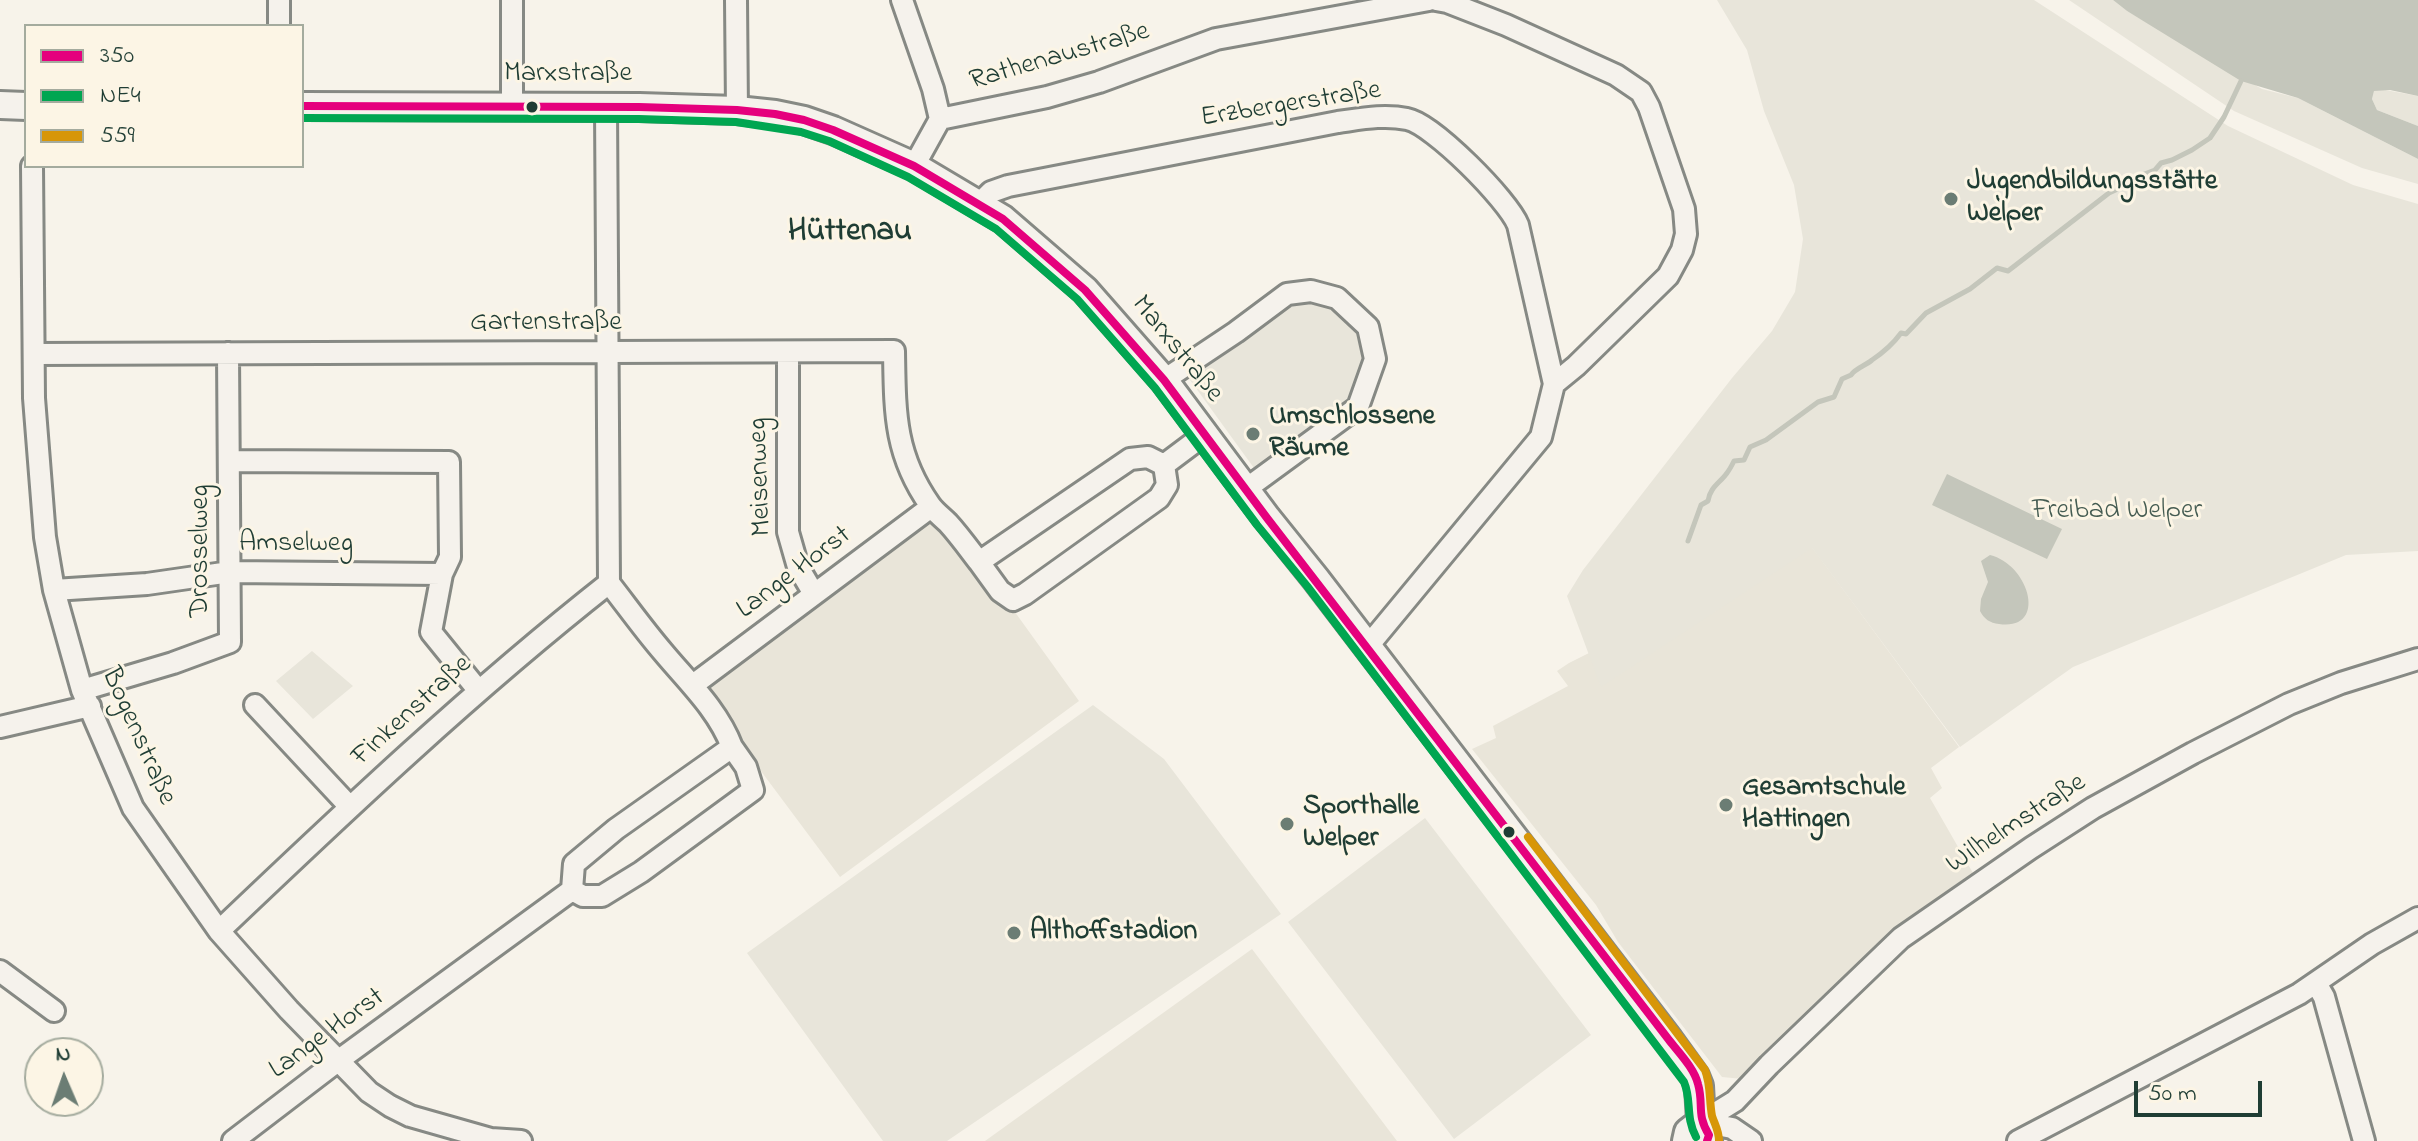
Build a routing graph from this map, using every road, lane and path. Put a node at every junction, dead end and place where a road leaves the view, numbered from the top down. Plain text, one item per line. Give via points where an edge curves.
1 (279, 0) edge
2 (512, 0) edge
3 (736, 0) edge
4 (902, 0) edge
5 (1429, 0) edge
6 (1436, 0) edge
7 (279, 24) edge
8 (0, 105) edge
9 (24, 106) edge
10 (304, 106) edge
11 (606, 107) junction
12 (512, 108) junction
13 (737, 110) junction
14 (940, 119) junction
15 (914, 166) junction
16 (32, 168) edge
17 (979, 204) junction
18 (609, 352) junction
19 (228, 353) junction
20 (788, 353) junction
21 (35, 354) junction
22 (1164, 380) junction
23 (1554, 384) junction
24 (1204, 435) junction
25 (230, 461) junction
26 (1164, 465) junction
27 (1246, 489) junction
28 (931, 507) junction
29 (979, 562) junction
30 (230, 572) junction
31 (442, 574) junction
32 (609, 583) junction
33 (54, 590) junction
34 (814, 594) junction
35 (1368, 646) junction
36 (2418, 659) edge
37 (693, 685) junction
38 (478, 690) junction
39 (86, 698) junction
40 (255, 705) dead end
41 (0, 727) edge
42 (732, 747) junction
43 (350, 807) junction
44 (572, 890) junction
45 (2418, 918) edge
46 (219, 931) junction
47 (0, 971) edge
48 (2316, 983) junction
49 (54, 1011) dead end
50 (339, 1060) junction
51 (1698, 1135) edge
52 (490, 1140) edge
53 (233, 1141) edge
54 (521, 1141) edge
55 (1751, 1141) edge
56 (2018, 1141) edge
57 (2364, 1141) edge

1 - 7 street
2 - 12 street
3 - 13 street
4 - 14 street
5 - 14 street, Rathenaustraße via 1216,39 1086,86
6 - 23 street via 1506,25 1616,75 1641,92 1684,209 1686,234 1668,276
8 - 9 street
10 - 12 street, Marxstraße
11 - 12 street, Marxstraße
11 - 13 street, Marxstraße
11 - 18 street
13 - 15 street, Marxstraße via 804,120
14 - 15 street
15 - 17 street, Marxstraße
16 - 21 street, Bogenstraße
17 - 22 street, Marxstraße via 1071,275
17 - 23 street, Erzbergerstraße via 991,192 1055,175 1338,122 1378,116 1409,119 1449,148 1513,213
18 - 19 street, Gartenstraße
18 - 20 street, Gartenstraße
18 - 32 street
19 - 21 street, Gartenstraße
19 - 25 street, Drosselweg
20 - 28 street, Gartenstraße via 894,351 898,435
20 - 34 street, Meisenweg via 788,532 798,567
21 - 33 street, Bogenstraße via 38,462
22 - 24 street, Marxstraße
22 - 27 street via 1287,294 1311,291 1337,298 1368,327 1375,359 1358,407
23 - 35 street, Erzbergerstraße via 1541,437
24 - 26 street
24 - 27 street, Marxstraße
25 - 30 street, Drosselweg
25 - 31 street via 449,462 450,557
26 - 29 street via 1148,457 1130,459
26 - 29 street via 1167,485 1159,498 1013,600
27 - 35 street, Marxstraße
28 - 29 street
28 - 34 street, Lange Horst
30 - 31 street, Amselweg
30 - 33 street, Amselweg
30 - 39 street, Drosselweg via 230,642
31 - 38 street via 431,632
32 - 37 street
32 - 38 street, Finkenstraße
33 - 39 street, Bogenstraße
34 - 37 street, Lange Horst
35 - 51 street, Marxstraße via 1688,1064 1699,1086
36 - 51 street, Wilhelmstraße via 2289,704 2105,801 2031,848 1901,938
37 - 42 street
38 - 43 street, Finkenstraße
39 - 41 street
39 - 46 street, Bogenstraße via 133,808
40 - 43 street
42 - 44 street via 574,864
42 - 44 street via 753,790 602,896
43 - 46 street, Finkenstraße
44 - 50 street, Lange Horst
45 - 48 street
46 - 50 street, Bogenstraße
47 - 49 street
48 - 56 street
48 - 57 street
50 - 52 street, Bogenstraße via 390,1106
50 - 53 street, Lange Horst
51 - 55 street via 1732,1128
52 - 54 street, Bogenstraße

